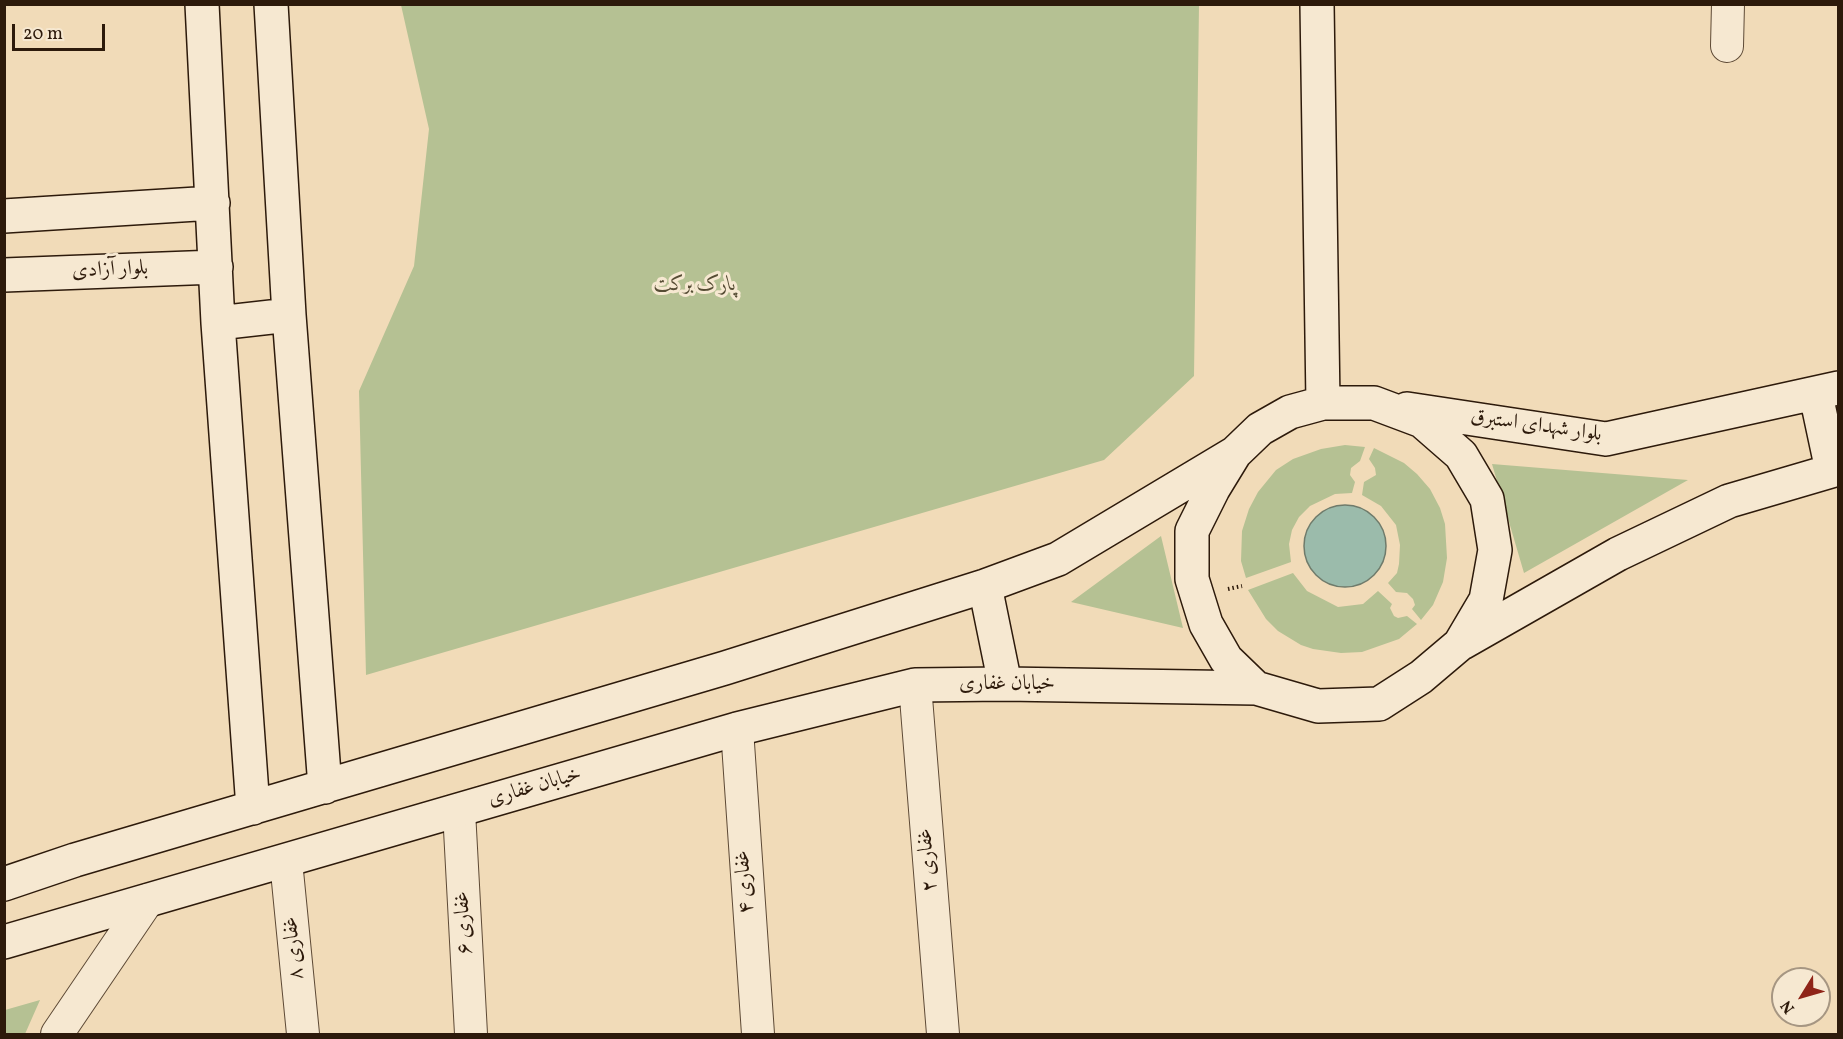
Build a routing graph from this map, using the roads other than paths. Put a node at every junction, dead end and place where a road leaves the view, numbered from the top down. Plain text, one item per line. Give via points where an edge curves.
1 (202, 4) edge
2 (271, 4) edge
3 (1317, 4) edge
4 (1728, 4) edge
5 (1727, 46) dead end
6 (213, 203) junction
7 (4, 216) edge
8 (216, 267) junction
9 (4, 275) edge
10 (289, 315) junction
11 (218, 323) junction
12 (1827, 392) edge
13 (1323, 403) junction
14 (1374, 404) junction
15 (1235, 453) junction
16 (1835, 469) edge
17 (985, 586) junction
18 (1460, 644) junction
19 (1005, 684) junction
20 (915, 685) junction
21 (1256, 688) junction
22 (737, 729) junction
23 (325, 787) junction
24 (253, 808) junction
25 (459, 811) junction
26 (286, 861) junction
27 (4, 884) edge
28 (148, 900) junction
29 (4, 942) edge
30 (57, 1035) edge
31 (303, 1035) edge
32 (471, 1035) edge
33 (758, 1035) edge
34 (944, 1035) edge

1 - 6 street
2 - 10 street
3 - 13 street
4 - 5 street
6 - 7 street
6 - 8 street
8 - 9 street, بلوار آزادی
8 - 11 street
10 - 11 street
10 - 23 street
11 - 24 street
12 - 14 street, بلوار شهدای استبرق via 1606,439
12 - 16 street
13 - 14 street
13 - 15 street via 1290,412 1260,429
14 - 18 street via 1422,421 1461,455 1487,499 1495,550 1486,600
15 - 17 street via 1058,559
15 - 21 street via 1192,531 1192,579 1206,624 1226,659
16 - 18 street via 1729,501 1618,554
17 - 19 street
17 - 23 street
18 - 21 street via 1421,677 1379,704 1318,705
19 - 20 street, خیابان غفاری
19 - 21 street, خیابان غفاری
20 - 22 street, خیابان غفاری
20 - 34 street, غفاری ۲
22 - 25 street, خیابان غفاری
22 - 33 street, غفاری ۴
23 - 24 street
24 - 27 street
25 - 26 street, خیابان غفاری
25 - 32 street, غفاری ۶
26 - 28 street, خیابان غفاری
26 - 31 street, غفاری ۸
28 - 29 street, خیابان غفاری
28 - 30 street

